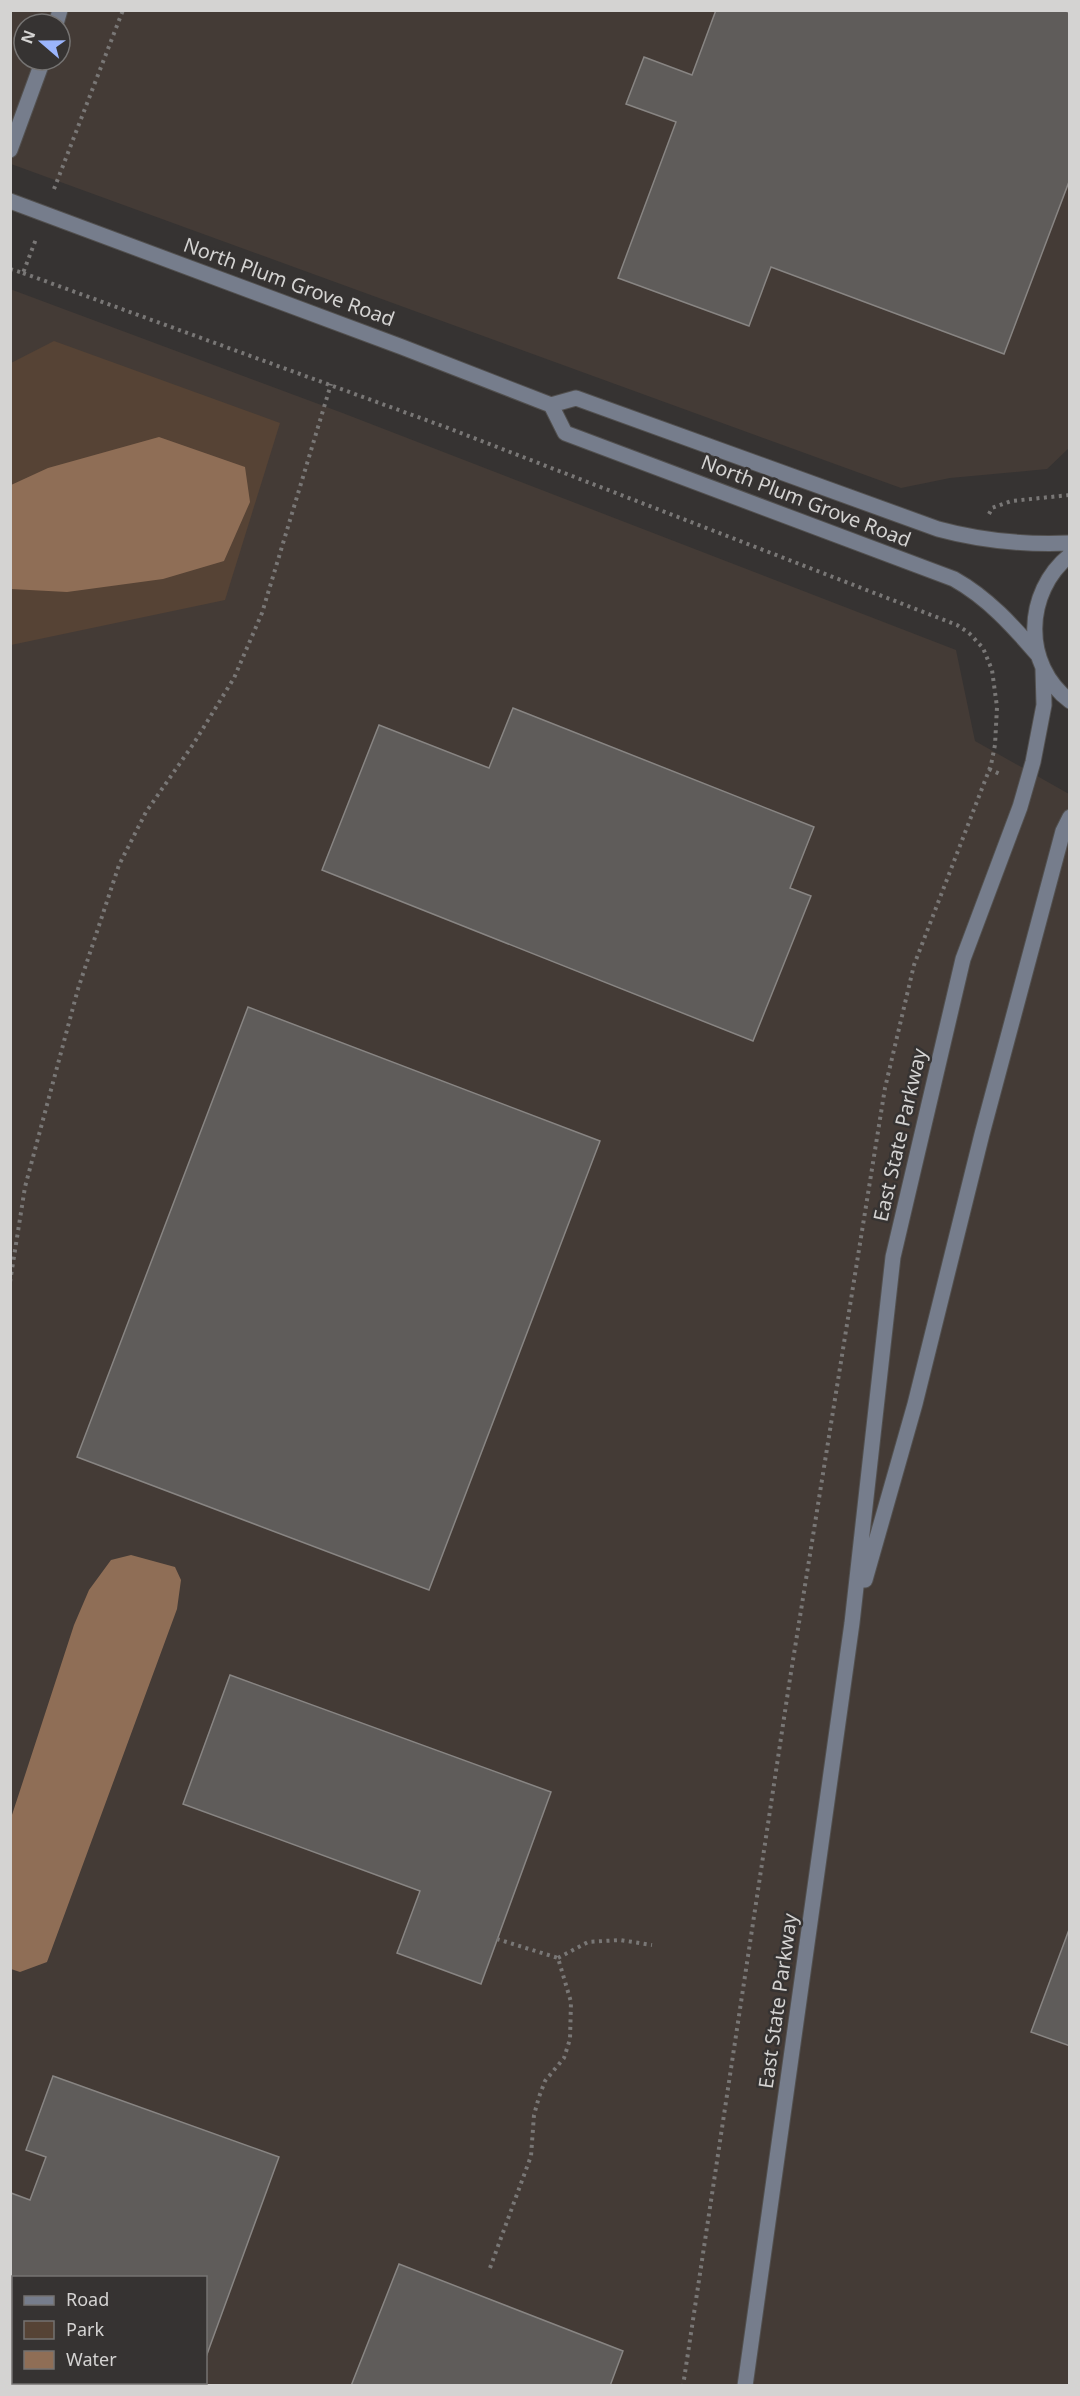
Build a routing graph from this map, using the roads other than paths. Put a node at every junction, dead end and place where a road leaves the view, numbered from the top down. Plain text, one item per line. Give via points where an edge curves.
1 (39, 72) edge
2 (10, 150) edge
3 (10, 201) edge
4 (551, 405) junction
5 (1070, 543) edge
6 (1070, 555) edge
7 (1041, 662) junction
8 (1070, 701) edge
9 (1070, 817) edge
10 (852, 1623) junction
11 (745, 2385) edge

1 - 2 street
3 - 4 street, North Plum Grove Road
4 - 5 street, North Plum Grove Road via 576,398 938,530 1004,542
4 - 7 street, North Plum Grove Road via 565,433 968,586 993,606
6 - 7 street, East State Parkway via 1054,570 1040,597 1034,626
7 - 8 street, North Plum Grove Road via 1052,684
7 - 10 street, East State Parkway via 1044,705 1033,762 963,959 893,1257
9 - 10 street, East State Parkway via 982,1134 915,1404
10 - 11 street, East State Parkway

